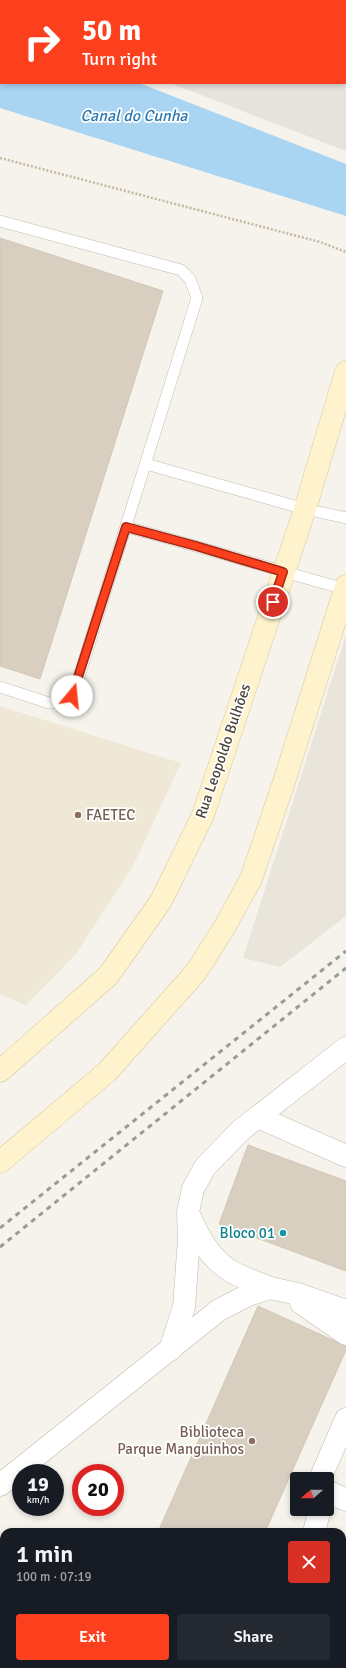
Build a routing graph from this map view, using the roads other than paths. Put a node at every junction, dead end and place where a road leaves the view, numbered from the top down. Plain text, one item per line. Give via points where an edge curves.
1 (0, 221) edge
2 (346, 372) edge
3 (146, 464) junction
4 (305, 509) junction
5 (346, 518) edge
6 (126, 527) junction
7 (283, 572) junction
8 (346, 587) edge
9 (0, 687) edge
10 (346, 1048) edge
11 (0, 1071) edge
12 (258, 1117) junction
13 (346, 1156) edge
14 (0, 1162) edge
15 (188, 1212) junction
16 (277, 1290) junction
17 (346, 1311) edge
18 (346, 1334) edge
19 (170, 1350) junction
20 (346, 1419) edge
21 (323, 1472) edge
22 (0, 1485) edge
23 (334, 1494) edge
24 (346, 1500) edge
25 (318, 1516) edge
26 (315, 1528) edge

1 - 3 lane via 181,270 190,279 197,298
2 - 4 main road, Rua Leopoldo Bulhões
3 - 4 lane
3 - 6 lane
4 - 5 lane
4 - 7 main road, Rua Leopoldo Bulhões
6 - 7 lane
6 - 9 lane via 72,696 58,703 49,703
7 - 8 lane
7 - 11 main road, Rua Leopoldo Bulhões via 203,815 161,901 108,976
8 - 14 main road via 253,872 224,928 196,972 107,1072
10 - 12 street
12 - 13 street
12 - 15 street via 241,1130 205,1167 193,1189
15 - 16 street via 195,1230 213,1256 229,1270
15 - 19 street via 189,1239 184,1307
16 - 17 street via 298,1294
16 - 18 street
16 - 19 street via 248,1295 219,1310
19 - 22 street
20 - 21 street
23 - 24 street
25 - 26 street

